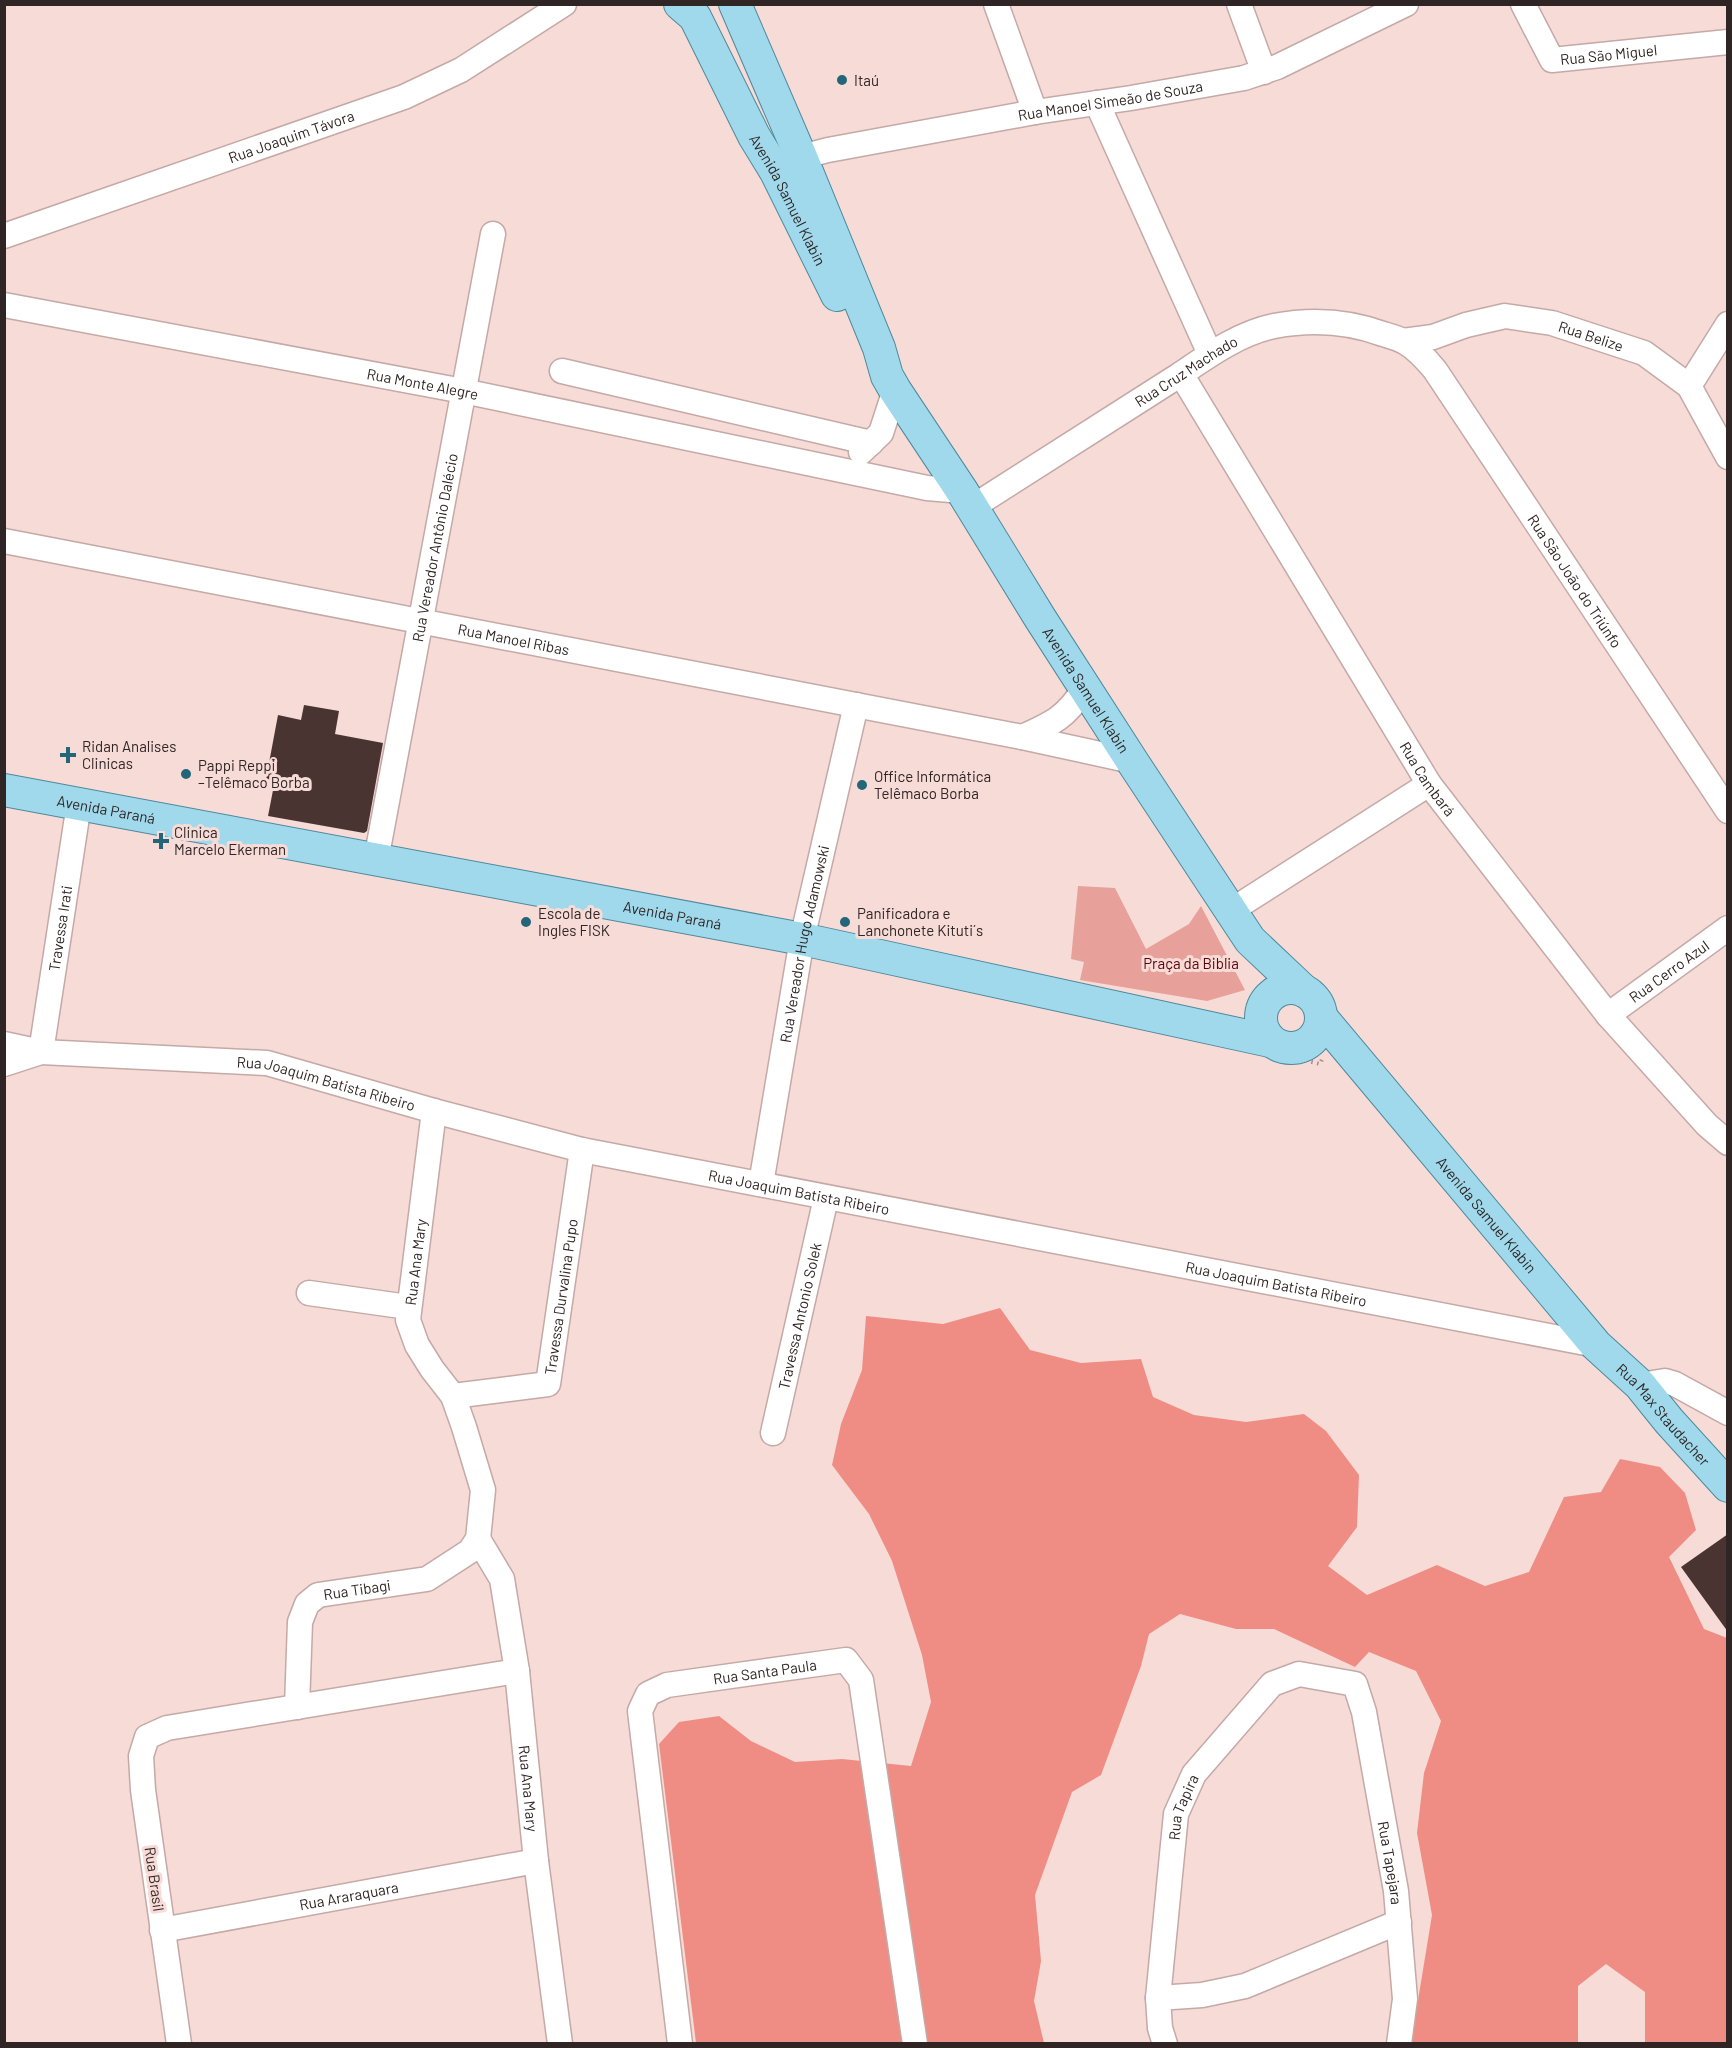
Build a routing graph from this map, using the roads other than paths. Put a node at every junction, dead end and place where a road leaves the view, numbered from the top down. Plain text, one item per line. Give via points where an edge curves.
1 (564, 4) edge
2 (735, 4) edge
3 (996, 4) edge
4 (1239, 4) edge
5 (1406, 4) edge
6 (1523, 4) edge
7 (690, 9) edge
8 (1728, 42) edge
9 (1264, 72) junction
10 (1097, 103) junction
11 (1035, 112) junction
12 (789, 164) junction
13 (493, 234) dead end
14 (4, 236) edge
15 (4, 305) edge
16 (1728, 324) edge
17 (1412, 347) junction
18 (1210, 354) junction
19 (562, 371) dead end
20 (1181, 374) junction
21 (891, 383) junction
22 (1689, 386) junction
23 (464, 392) junction
24 (871, 443) junction
25 (1728, 457) edge
26 (840, 469) junction
27 (966, 499) junction
28 (4, 541) edge
29 (420, 621) junction
30 (1085, 688) junction
31 (856, 705) junction
32 (1022, 737) junction
33 (1132, 761) junction
34 (1429, 784) junction
35 (4, 790) edge
36 (79, 804) junction
37 (1728, 811) edge
38 (376, 860) junction
39 (1232, 910) junction
40 (1728, 928) edge
41 (802, 939) junction
42 (1250, 940) junction
43 (1304, 991) junction
44 (1264, 1006) junction
45 (1608, 1015) junction
46 (1321, 1017) junction
47 (1196, 1023) junction
48 (4, 1044) edge
49 (1285, 1044) junction
50 (41, 1052) junction
51 (4, 1064) edge
52 (1378, 1084) junction
53 (435, 1111) junction
54 (1728, 1143) edge
55 (582, 1150) junction
56 (761, 1184) junction
57 (826, 1198) junction
58 (309, 1293) dead end
59 (408, 1307) junction
60 (1596, 1345) junction
61 (1640, 1385) junction
62 (453, 1396) junction
63 (1728, 1413) edge
64 (773, 1433) dead end
65 (1728, 1486) edge
66 (474, 1545) junction
67 (517, 1671) junction
68 (1355, 1684) joint
69 (297, 1707) junction
70 (536, 1861) junction
71 (1399, 1922) junction
72 (162, 1930) junction
73 (1158, 1998) junction
74 (179, 2043) edge
75 (560, 2043) edge
76 (681, 2043) edge
77 (915, 2043) edge
78 (1165, 2043) edge
79 (1399, 2043) edge

1 - 14 street, Rua Joaquim Távora via 461,70 404,97
2 - 12 main road
3 - 11 street
4 - 9 street
5 - 9 street, Rua Manoel Simeão de Souza
6 - 8 street, Rua São Miguel via 1552,60
7 - 12 main road, Avenida Samuel Klabin via 754,136
9 - 10 street, Rua Manoel Simeão de Souza
10 - 11 street, Rua Manoel Simeão de Souza
10 - 18 street
11 - 12 street, Rua Manoel Simeão de Souza via 828,150
12 - 21 main road, Avenida Samuel Klabin via 868,357
13 - 23 street, Rua Vereador Antônio Dalécio
15 - 23 street, Rua Monte Alegre
16 - 22 street
17 - 18 street, Rua Cruz Machado via 1368,328 1337,322 1305,323 1273,326
17 - 22 street, Rua Belize via 1466,324 1505,316 1552,322 1644,353
17 - 37 street, Rua São João do Triúnfo via 1435,370
18 - 20 street, Rua Cruz Machado
19 - 24 street
20 - 27 street, Rua Cruz Machado
20 - 34 street, Rua Cambará
21 - 24 street via 881,433
21 - 27 main road, Avenida Samuel Klabin
22 - 25 street, Rua Belize
23 - 26 street, Rua Monte Alegre
23 - 29 street, Rua Vereador Antônio Dalécio
24 - 26 street
26 - 27 street, Rua Monte Alegre
27 - 30 main road, Avenida Samuel Klabin
28 - 29 street, Rua Manoel Ribas
29 - 31 street, Rua Manoel Ribas
29 - 38 street, Rua Vereador Antônio Dalécio
30 - 32 street via 1069,710 1053,723
30 - 33 main road, Avenida Samuel Klabin
31 - 32 street, Rua Manoel Ribas
31 - 41 street, Rua Vereador Hugo Adamowski
32 - 33 street, Rua Manoel Ribas
33 - 39 main road, Avenida Samuel Klabin
34 - 39 street
34 - 45 street, Rua Cambará
35 - 36 main road, Avenida Paraná
36 - 38 main road, Avenida Paraná
36 - 50 street, Travessa Irati
38 - 41 main road, Avenida Paraná
39 - 42 main road, Avenida Samuel Klabin
40 - 45 street, Rua Cerro Azul
41 - 47 main road, Avenida Paraná
41 - 56 street, Rua Vereador Hugo Adamowski
42 - 43 main road, Avenida Samuel Klabin
42 - 44 main road
43 - 44 main road via 1284,989 1274,993
43 - 46 main road via 1319,1007
44 - 47 main road, Avenida Paraná
44 - 49 main road via 1264,1032
45 - 54 street, Rua Cambará via 1707,1125
46 - 49 main road via 1320,1027 1308,1043
46 - 52 main road, Avenida Samuel Klabin
47 - 49 main road, Avenida Paraná
48 - 50 street, Rua Joaquim Batista Ribeiro
49 - 52 main road, Avenida Samuel Klabin
50 - 51 street
50 - 53 street, Rua Joaquim Batista Ribeiro via 267,1063
52 - 60 main road, Avenida Samuel Klabin
53 - 55 street, Rua Joaquim Batista Ribeiro
53 - 59 street, Rua Ana Mary
55 - 56 street, Rua Joaquim Batista Ribeiro
55 - 62 street, Travessa Durvalina Pupo via 548,1384
56 - 57 street, Rua Joaquim Batista Ribeiro
57 - 60 street, Rua Joaquim Batista Ribeiro
57 - 64 street, Travessa Antonio Solek
58 - 59 street
59 - 62 street, Rua Ana Mary via 417,1345
60 - 61 main road, Rua Max Staudacher
61 - 63 street via 1675,1383
61 - 65 main road, Rua Max Staudacher
62 - 66 street, Rua Ana Mary via 483,1490 482,1515
66 - 67 street, Rua Ana Mary via 502,1579
66 - 69 street, Rua Tibagi via 427,1579 318,1595 307,1604 300,1622
67 - 69 street
67 - 70 street, Rua Ana Mary
68 - 71 street, Rua Tapejara via 1364,1712
68 - 73 street, Rua Tapira via 1299,1674 1272,1684 1194,1774 1176,1814
69 - 72 street, Rua Brasil via 167,1728 147,1737 141,1756 143,1790
70 - 72 street, Rua Araraquara
70 - 75 street, Rua Ana Mary
71 - 73 street via 1245,1986 1202,1995
71 - 79 street, Rua Tapejara via 1405,1999
72 - 74 street, Rua Brasil
73 - 78 street, Rua Tapira
76 - 77 street, Rua Santa Paula via 639,1711 648,1694 667,1685 846,1660 861,1680

